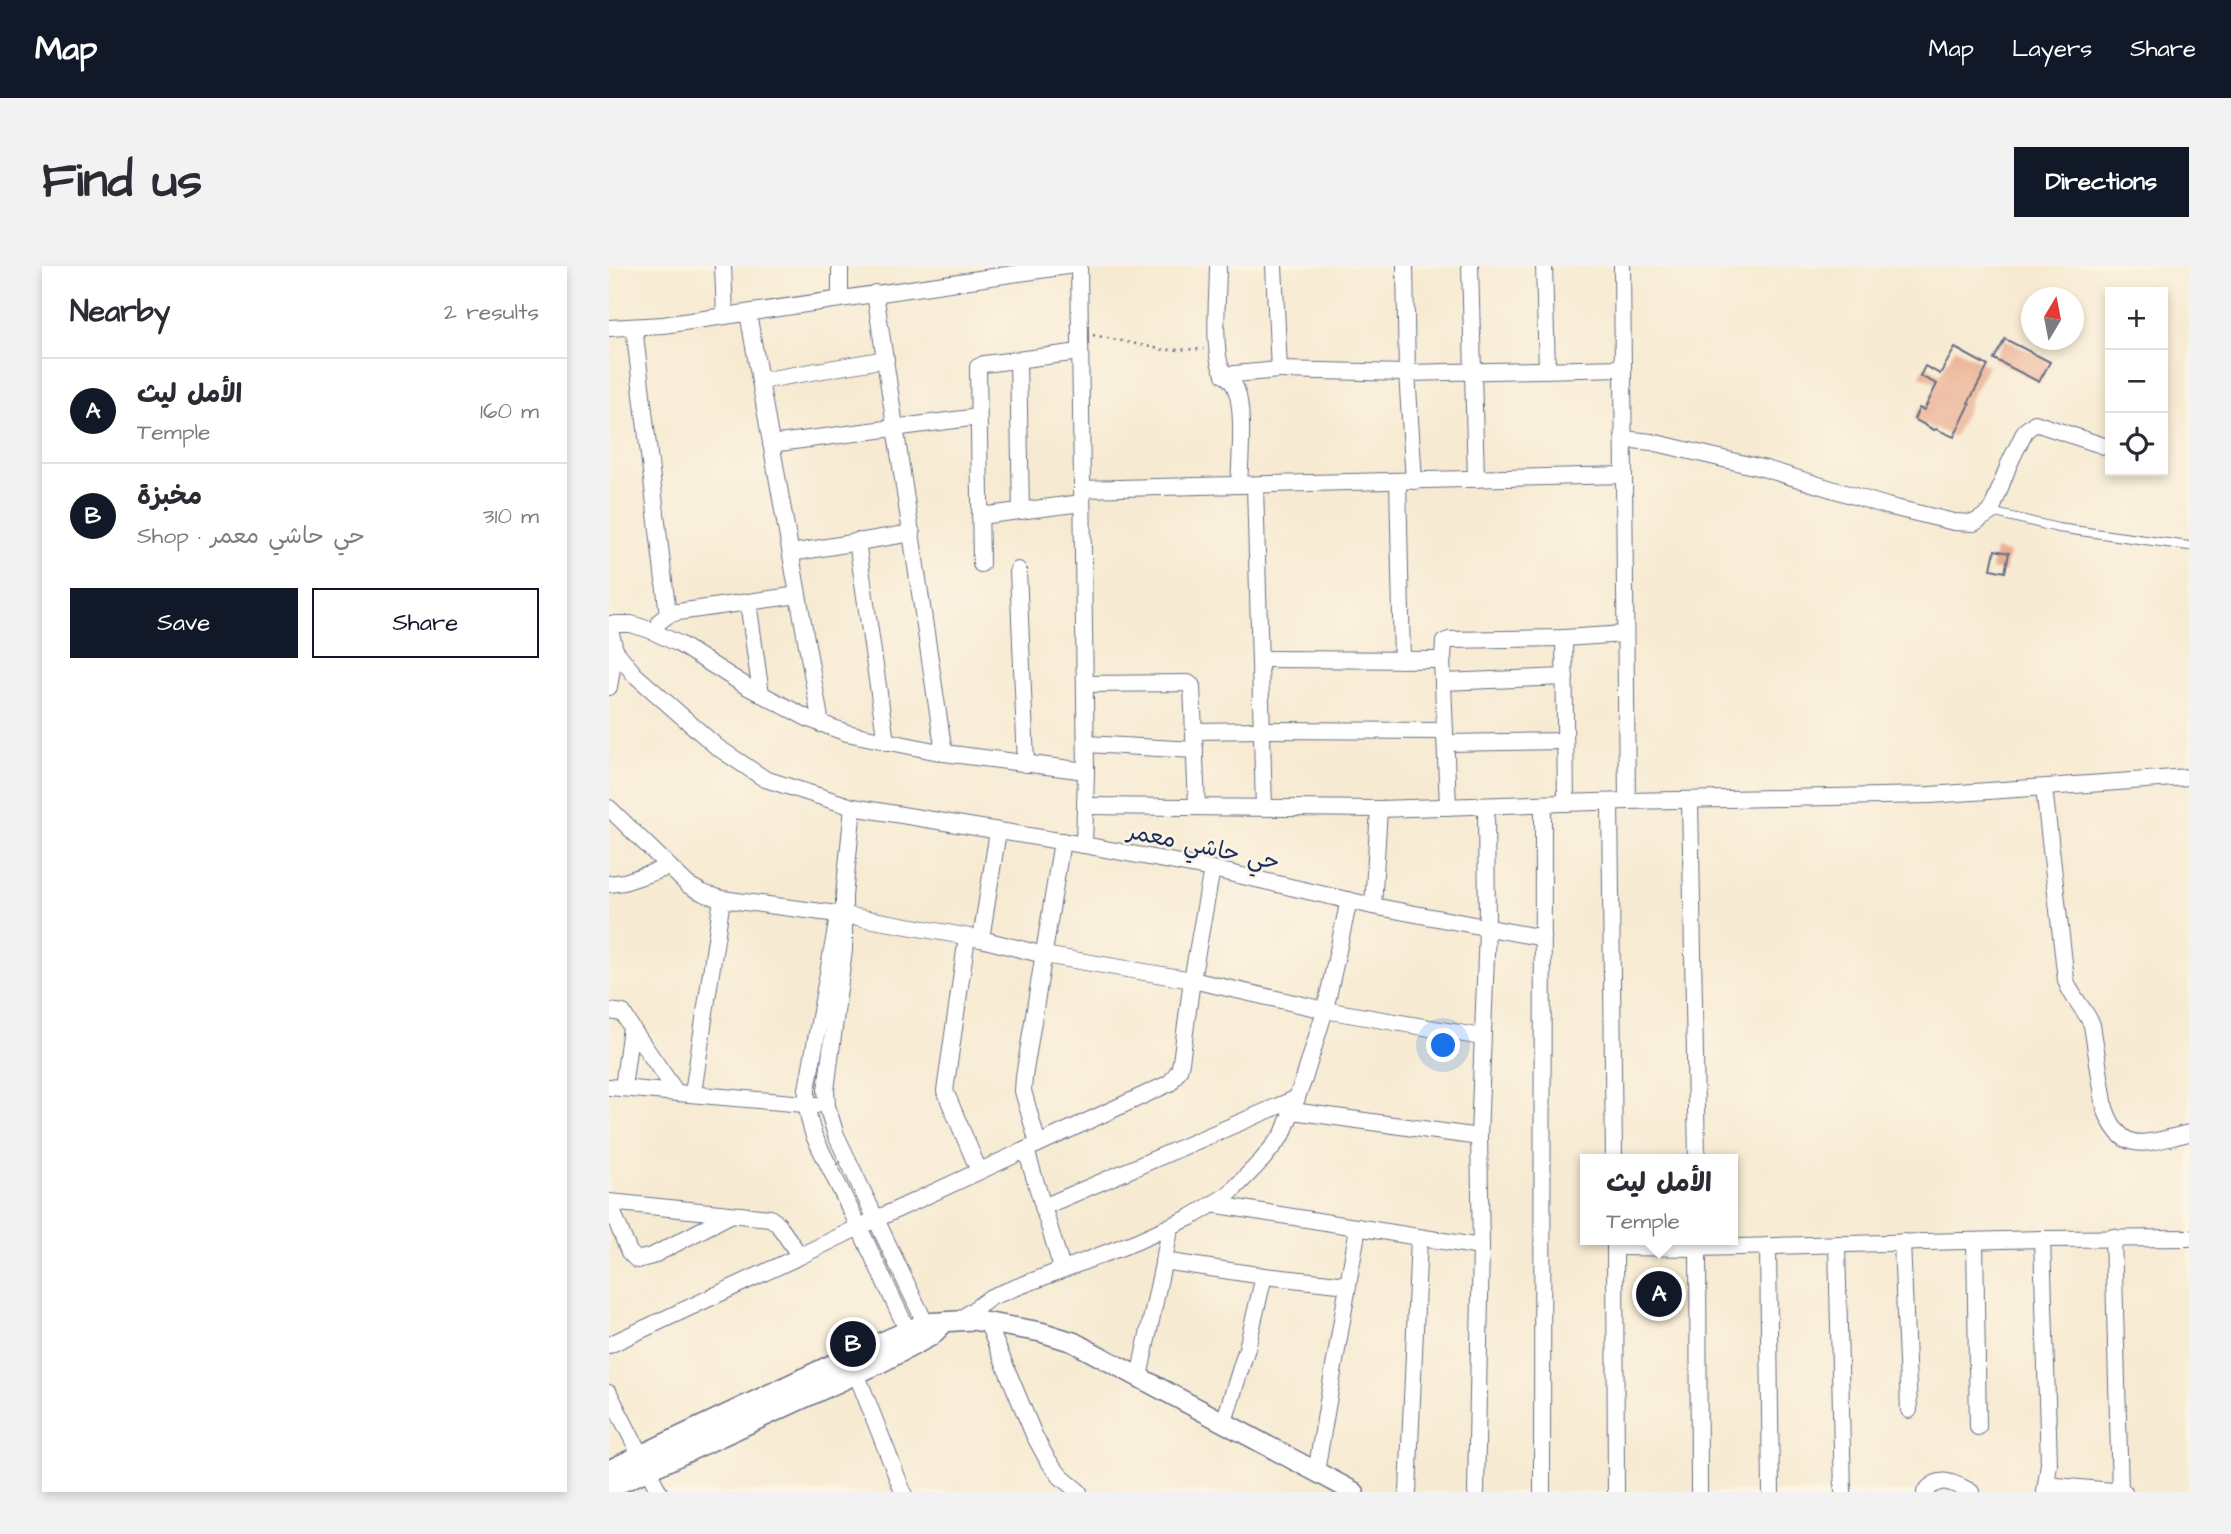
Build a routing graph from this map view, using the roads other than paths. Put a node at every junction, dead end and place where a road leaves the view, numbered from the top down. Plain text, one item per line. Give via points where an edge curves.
1 (723, 266) edge
2 (840, 266) edge
3 (1067, 266) edge
4 (1079, 266) edge
5 (1218, 266) edge
6 (1275, 266) edge
7 (1405, 266) edge
8 (1470, 266) edge
9 (1544, 266) edge
10 (1622, 266) edge
11 (954, 274) edge
12 (875, 293) junction
13 (840, 298) junction
14 (748, 313) junction
15 (725, 316) junction
16 (634, 327) junction
17 (609, 328) edge
18 (1080, 352) junction
19 (885, 359) junction
20 (1018, 360) junction
21 (1622, 368) junction
22 (1547, 369) junction
23 (1279, 370) junction
24 (1474, 371) junction
25 (1406, 373) junction
26 (1224, 375) junction
27 (760, 381) junction
28 (978, 417) junction
29 (896, 428) junction
30 (1623, 439) junction
31 (771, 444) junction
32 (2105, 446) edge
33 (1623, 475) junction
34 (1476, 479) junction
35 (1406, 481) junction
36 (1247, 485) junction
37 (1082, 496) junction
38 (1021, 511) junction
39 (1991, 512) junction
40 (980, 516) junction
41 (912, 533) junction
42 (857, 541) junction
43 (2189, 546) edge
44 (791, 553) junction
45 (981, 564) dead end
46 (1018, 570) dead end
47 (798, 595) junction
48 (748, 602) junction
49 (668, 615) junction
50 (609, 625) edge
51 (650, 629) junction
52 (1625, 635) junction
53 (1565, 638) junction
54 (612, 658) edge
55 (1260, 659) junction
56 (1442, 659) junction
57 (1402, 660) junction
58 (1565, 677) junction
59 (1443, 682) junction
60 (1085, 684) junction
61 (609, 687) edge
62 (761, 694) junction
63 (821, 724) junction
64 (1262, 730) junction
65 (1195, 731) junction
66 (1445, 737) junction
67 (1565, 741) junction
68 (886, 742) junction
69 (1086, 744) junction
70 (1195, 750) junction
71 (944, 753) junction
72 (1026, 764) junction
73 (1086, 771) junction
74 (2189, 777) edge
75 (2044, 788) junction
76 (1690, 800) junction
77 (1627, 801) junction
78 (1610, 802) junction
79 (1566, 803) junction
80 (1543, 804) junction
81 (1086, 806) junction
82 (1486, 806) junction
83 (853, 807) junction
84 (1197, 807) junction
85 (1448, 807) junction
86 (609, 808) edge
87 (1264, 808) junction
88 (1379, 809) junction
89 (998, 831) junction
90 (1062, 841) junction
91 (1084, 845) junction
92 (669, 867) junction
93 (1212, 869) junction
94 (609, 884) edge
95 (722, 899) junction
96 (1349, 900) junction
97 (1373, 906) junction
98 (842, 911) junction
99 (1487, 929) junction
100 (974, 938) junction
101 (1543, 938) junction
102 (1044, 955) junction
103 (1192, 980) junction
104 (1325, 1010) junction
105 (609, 1011) edge
106 (631, 1027) junction
107 (1482, 1037) junction
108 (616, 1088) edge
109 (676, 1092) junction
110 (693, 1093) junction
111 (806, 1105) junction
112 (1295, 1105) junction
113 (827, 1106) junction
114 (2189, 1133) edge
115 (1479, 1137) junction
116 (1032, 1147) junction
117 (1614, 1154) edge
118 (1696, 1154) edge
119 (979, 1171) junction
120 (609, 1203) edge
121 (1212, 1204) junction
122 (1043, 1207) junction
123 (730, 1214) junction
124 (876, 1219) junction
125 (1171, 1226) junction
126 (859, 1227) junction
127 (1358, 1227) junction
128 (1419, 1237) junction
129 (2113, 1237) junction
130 (2189, 1238) edge
131 (2042, 1239) junction
132 (1975, 1241) junction
133 (1902, 1242) junction
134 (1837, 1244) junction
135 (1615, 1245) edge
136 (1698, 1245) edge
137 (1733, 1245) edge
138 (1768, 1246) junction
139 (1481, 1247) junction
140 (800, 1256) junction
141 (1163, 1261) junction
142 (1062, 1269) junction
143 (1264, 1276) junction
144 (1348, 1285) junction
145 (987, 1322) junction
146 (931, 1329) junction
147 (609, 1345) edge
148 (853, 1365) junction
149 (1139, 1377) junction
150 (609, 1393) edge
151 (1909, 1410) dead end
152 (1224, 1422) junction
153 (1978, 1427) dead end
154 (645, 1462) junction
155 (609, 1470) edge
156 (1316, 1472) junction
157 (609, 1488) edge
158 (2046, 1488) edge
159 (659, 1492) edge
160 (903, 1492) edge
161 (1079, 1492) edge
162 (1354, 1492) edge
163 (1408, 1492) edge
164 (1476, 1492) edge
165 (1542, 1492) edge
166 (1616, 1492) edge
167 (1699, 1492) edge
168 (1771, 1492) edge
169 (1843, 1492) edge
170 (1926, 1492) edge
171 (1971, 1492) edge
172 (2122, 1492) edge

1 - 15 street
2 - 13 street
3 - 11 street
4 - 18 street
5 - 26 street via 1218,349
6 - 23 street
7 - 25 street
8 - 24 street
9 - 22 street
10 - 21 street
11 - 12 street
12 - 13 street
12 - 19 street
13 - 14 street
14 - 15 street
14 - 27 street
15 - 16 street
16 - 17 street
16 - 49 street
18 - 20 street
18 - 37 street
19 - 27 street
19 - 29 street
20 - 28 street via 978,368
20 - 38 street
21 - 22 street
21 - 30 street
22 - 24 street
23 - 25 street
23 - 26 street
24 - 25 street
24 - 34 street
25 - 35 street
26 - 36 street via 1235,386
27 - 31 street
28 - 29 street
28 - 40 street
29 - 31 street
29 - 41 street
30 - 33 street
30 - 39 street via 1766,469 1954,522 1974,523
31 - 44 street
32 - 39 street via 2035,423 2025,431
33 - 34 street
33 - 52 street
34 - 35 street
35 - 36 street
35 - 57 street
36 - 37 street
36 - 55 street
37 - 38 street
37 - 60 street
38 - 40 street
39 - 43 lane via 2059,528
40 - 45 street
41 - 42 street
41 - 71 street
42 - 44 street
42 - 68 street
44 - 47 street
46 - 72 street
47 - 48 street
47 - 63 street
48 - 49 street
48 - 62 street
49 - 51 street
50 - 51 street
50 - 54 street, حي حاشي معمر
51 - 62 street
52 - 53 street
52 - 77 street
53 - 56 street via 1449,639 1444,642
53 - 58 street
54 - 61 street
54 - 83 street, حي حاشي معمر via 747,768 765,779
55 - 57 street
55 - 64 street
56 - 57 street
56 - 59 street
58 - 59 street
58 - 67 street
59 - 66 street
60 - 65 street via 1188,683 1193,690
60 - 69 street
62 - 63 street
63 - 68 street
64 - 65 street
64 - 66 street
64 - 87 street
65 - 70 street
66 - 67 street
66 - 85 street
67 - 79 street
68 - 71 street
69 - 70 street
69 - 73 street
70 - 84 street
71 - 72 street
72 - 73 street
73 - 81 street
74 - 75 street
75 - 76 street
75 - 114 street via 2066,980 2092,1025 2109,1119 2131,1143
76 - 77 street
76 - 118 street
77 - 78 street
78 - 79 street
78 - 117 street
79 - 80 street
80 - 82 street
80 - 101 street
81 - 84 street
81 - 91 street
82 - 85 street
82 - 99 street
83 - 89 street, حي حاشي معمر
83 - 98 street
84 - 87 street
85 - 88 street
86 - 92 street
87 - 88 street
88 - 97 street
89 - 90 street, حي حاشي معمر
89 - 100 street
90 - 91 street, حي حاشي معمر
90 - 102 street
91 - 93 street, حي حاشي معمر
92 - 94 street
92 - 95 street via 688,885
93 - 96 street, حي حاشي معمر
93 - 103 street
95 - 98 street
95 - 110 street
96 - 97 street, حي حاشي معمر
96 - 104 street
97 - 99 street, حي حاشي معمر
98 - 100 street
98 - 111 street
98 - 113 street via 844,950
99 - 101 street, حي حاشي معمر
99 - 107 street
100 - 102 street
100 - 119 street via 945,1091
101 - 165 street
102 - 103 street
102 - 116 street via 1023,1091
103 - 104 street
103 - 116 street via 1181,1062 1170,1083
104 - 107 street
104 - 112 street
105 - 106 street via 623,1013
106 - 108 street
106 - 109 street
107 - 115 street
108 - 109 street
109 - 110 street
110 - 111 street
111 - 113 street
111 - 126 street via 814,1136
112 - 115 street
112 - 121 street via 1274,1147 1229,1195
112 - 122 street
113 - 124 street
115 - 139 street
116 - 119 street
116 - 122 street
119 - 124 street
120 - 123 street
120 - 123 street via 628,1252 636,1260
121 - 125 street
121 - 127 street
122 - 142 street
123 - 140 street via 770,1218
124 - 126 street
124 - 146 street
125 - 141 street
125 - 142 street
126 - 140 street
126 - 146 street
127 - 128 street
127 - 144 street
128 - 139 street
128 - 163 street
129 - 130 street
129 - 131 street
129 - 172 street
131 - 132 street
131 - 158 street
132 - 133 street
132 - 153 street
133 - 134 street
133 - 151 street
134 - 138 street
134 - 169 street
135 - 166 street
136 - 167 street
137 - 138 street
138 - 168 street
139 - 164 street
140 - 147 street
141 - 143 street
141 - 149 street
142 - 146 street via 991,1297
143 - 144 street
143 - 152 street
144 - 156 street
145 - 146 street
145 - 149 street via 1073,1342
145 - 161 street via 1034,1435 1061,1477
146 - 148 street
148 - 154 street
148 - 160 street
149 - 152 street
150 - 154 street
152 - 156 street
154 - 155 street
154 - 157 street
154 - 159 street
156 - 162 street
158 - 172 street
170 - 171 street via 1943,1481

